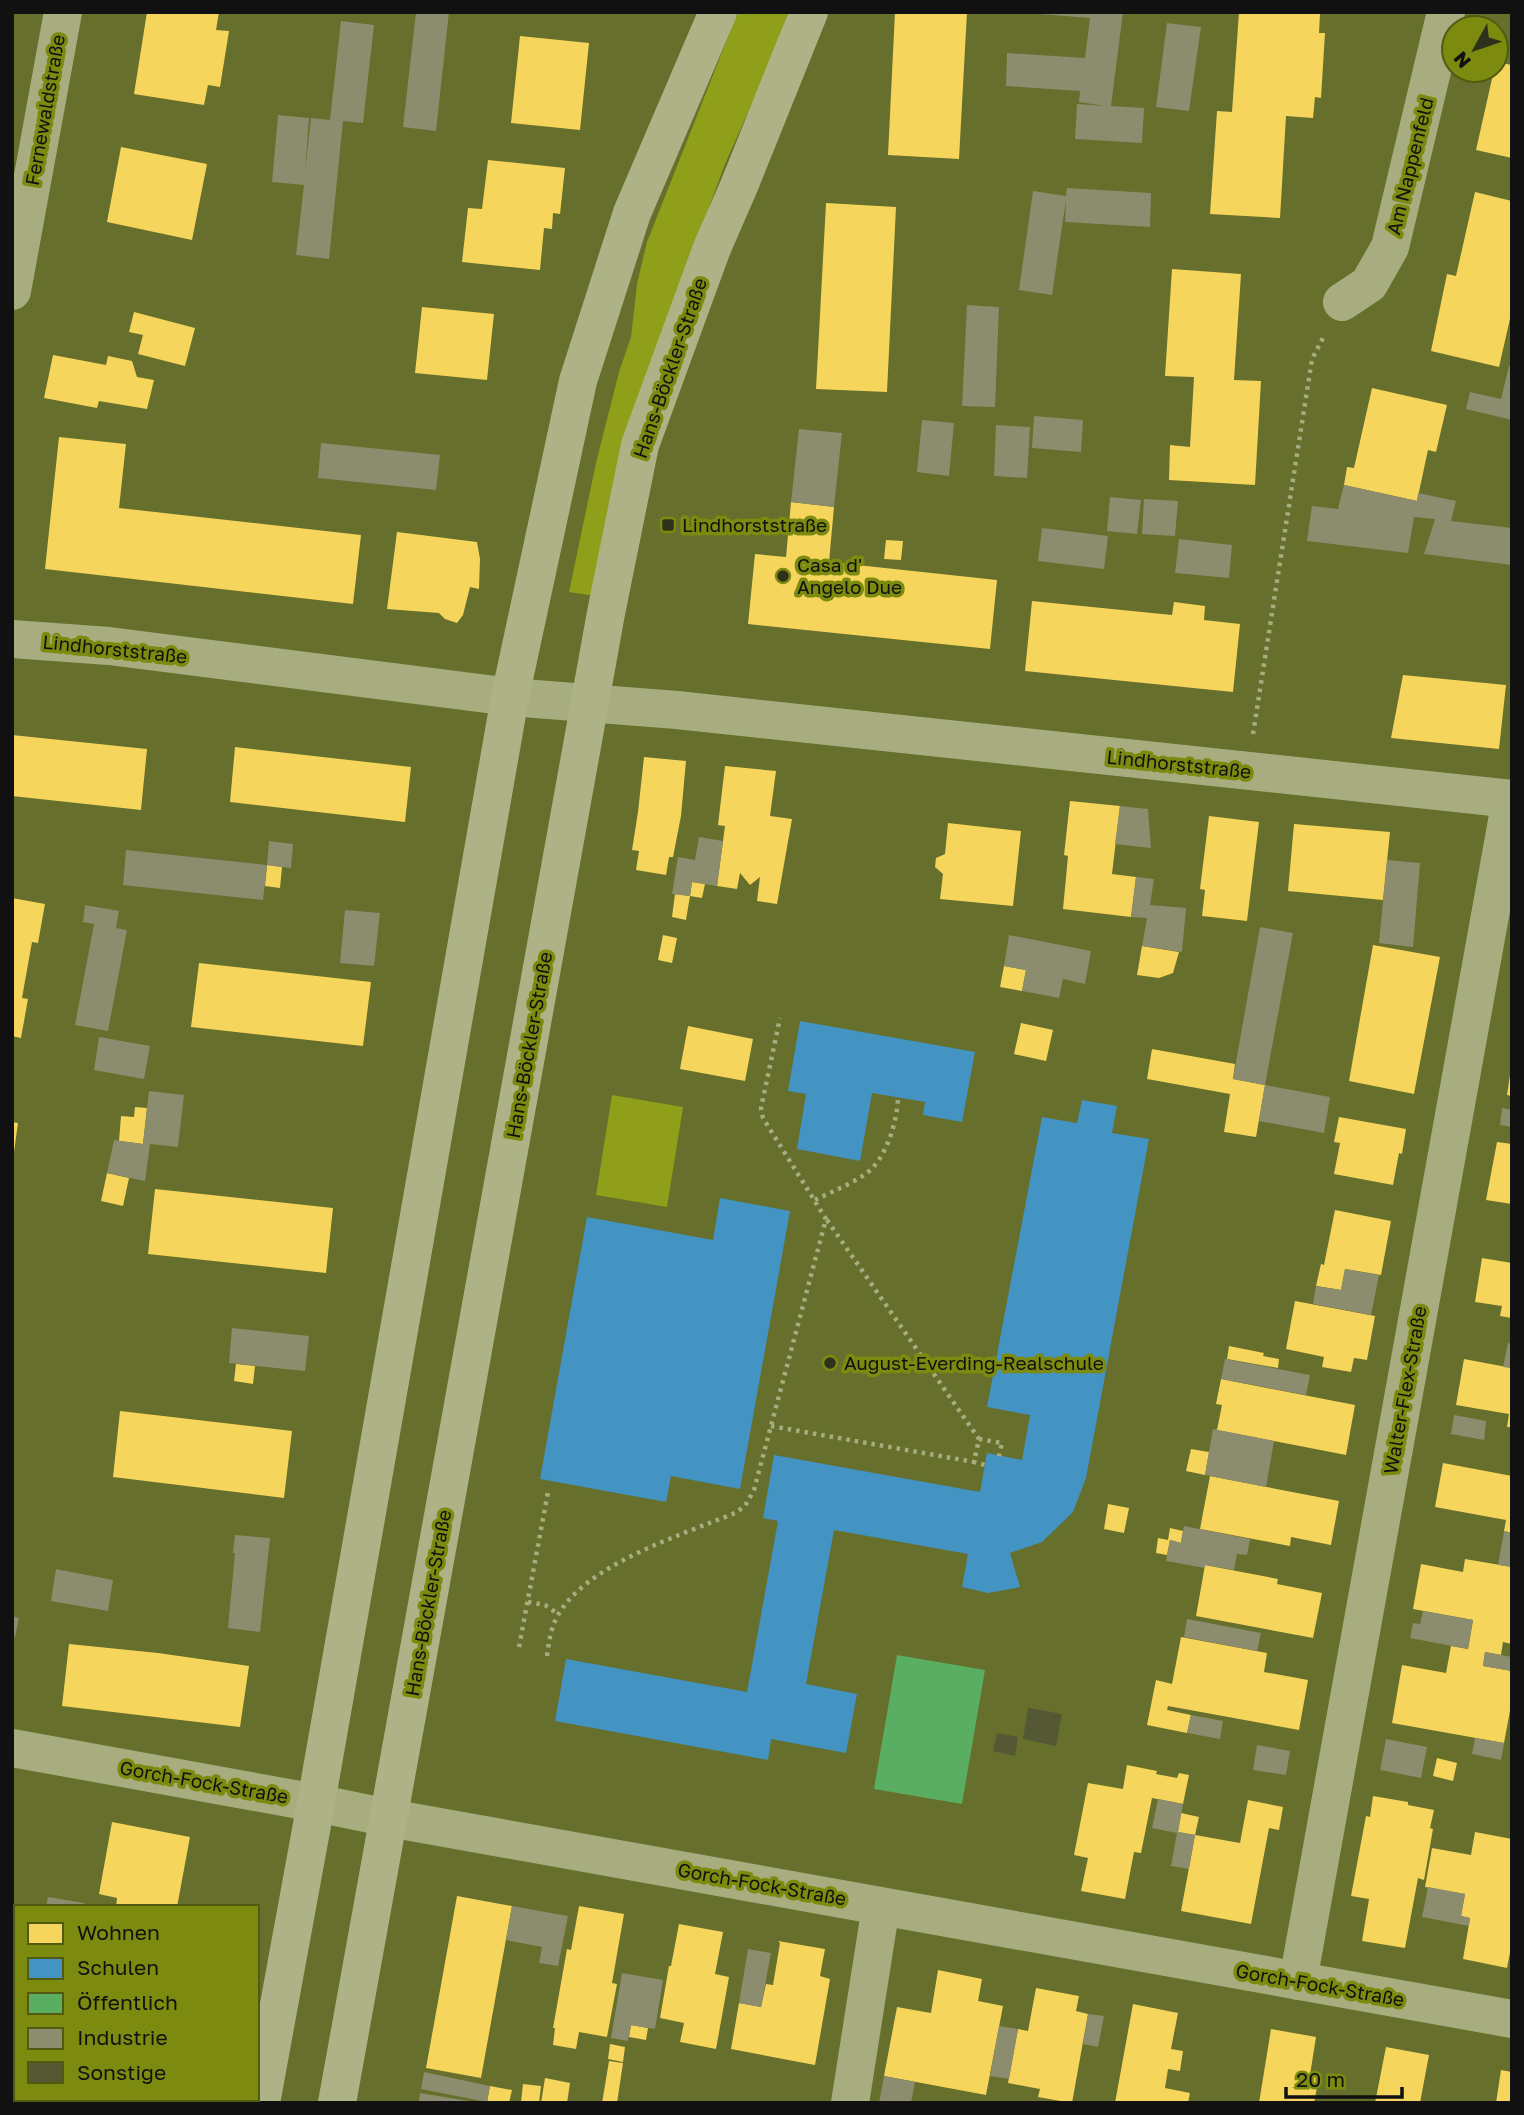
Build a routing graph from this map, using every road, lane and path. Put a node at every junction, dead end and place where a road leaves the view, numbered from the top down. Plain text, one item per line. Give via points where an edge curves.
1 (63, 12) edge
2 (718, 12) edge
3 (809, 12) edge
4 (1446, 12) edge
5 (12, 291) edge
6 (1342, 302) joint
7 (12, 639) edge
8 (510, 697) junction
9 (590, 702) junction
10 (1247, 771) junction
11 (1511, 799) edge
12 (780, 1018) dead end
13 (898, 1098) dead end
14 (815, 1200) junction
15 (826, 1219) junction
16 (771, 1426) junction
17 (979, 1439) junction
18 (999, 1456) dead end
19 (974, 1462) junction
20 (985, 1465) dead end
21 (548, 1492) dead end
22 (528, 1602) junction
23 (558, 1614) junction
24 (519, 1647) dead end
25 (547, 1656) dead end
26 (12, 1748) edge
27 (316, 1803) junction
28 (389, 1818) junction
29 (881, 1906) junction
30 (1298, 1981) junction
31 (1512, 2019) edge
32 (261, 2103) edge
33 (337, 2103) edge
34 (850, 2103) edge

1 - 5 street, Fernewaldstraße
2 - 8 main road via 632,212 578,381
3 - 9 main road, Hans-Böckler-Straße via 712,248 640,445
4 - 6 street, Am Nappenfeld via 1390,247 1369,284
6 - 10 path via 1312,359
7 - 8 street, Lindhorststraße via 109,646
8 - 9 street, Lindhorststraße
8 - 27 main road
9 - 10 street, Lindhorststraße
9 - 28 main road, Hans-Böckler-Straße
10 - 11 street, Lindhorststraße
11 - 30 street, Walter-Flex-Straße
12 - 14 path via 761,1108
13 - 14 path via 890,1139 874,1167
14 - 15 path
15 - 16 path
15 - 17 path
16 - 19 path
16 - 23 path via 754,1490 745,1506 625,1558 575,1593
17 - 18 path via 1002,1443
17 - 19 path
19 - 20 path
21 - 22 path
22 - 23 path via 545,1605
22 - 24 path
23 - 25 path
26 - 27 street, Gorch-Fock-Straße
27 - 28 street, Gorch-Fock-Straße
27 - 32 main road
28 - 29 street, Gorch-Fock-Straße
28 - 33 main road, Hans-Böckler-Straße
29 - 30 street, Gorch-Fock-Straße
29 - 34 street
30 - 31 street, Gorch-Fock-Straße

